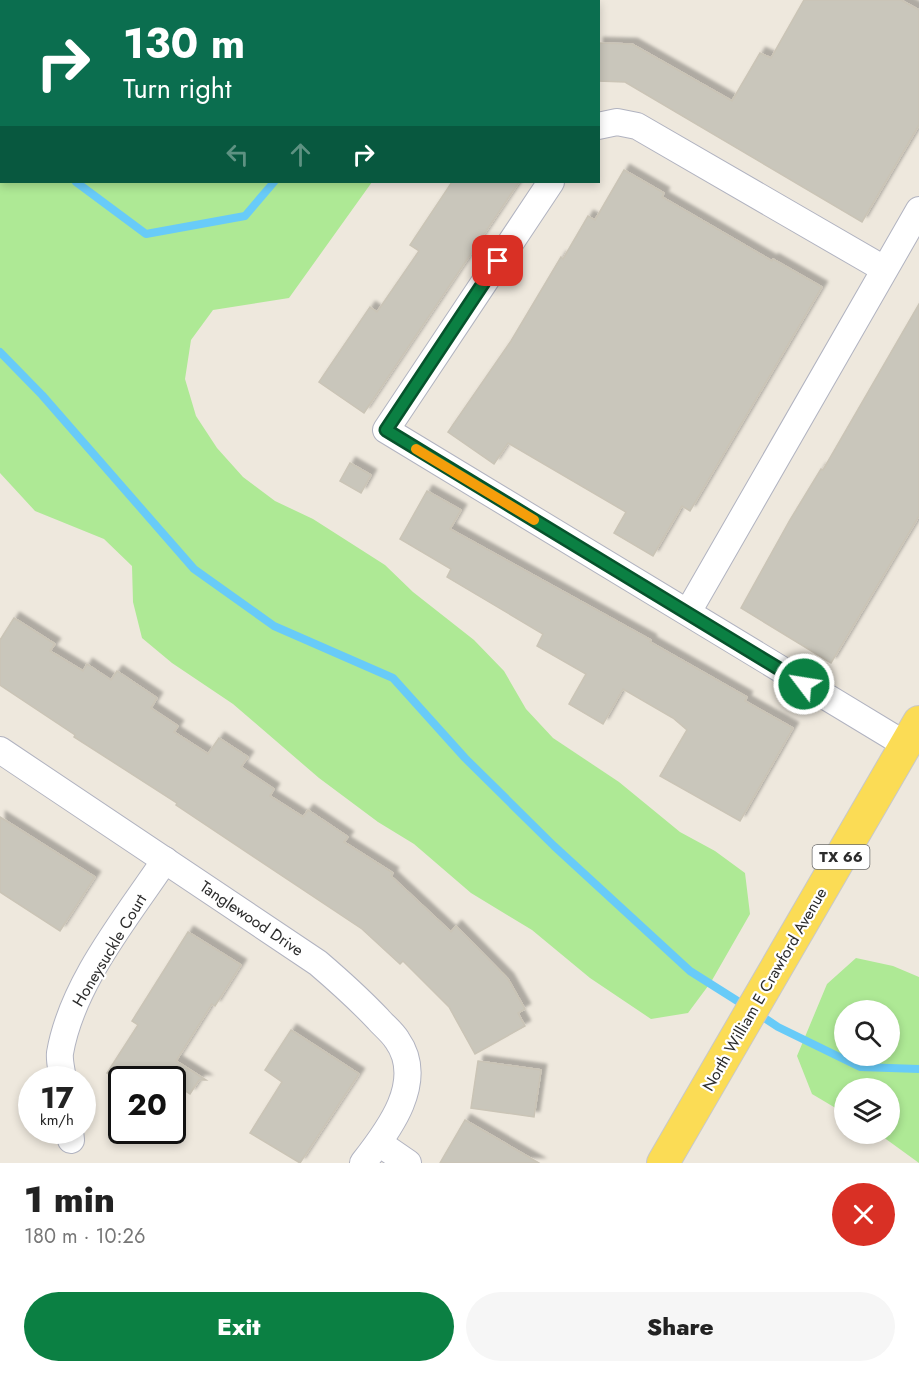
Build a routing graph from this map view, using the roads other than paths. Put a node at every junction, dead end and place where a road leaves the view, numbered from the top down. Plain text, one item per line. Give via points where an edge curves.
1 (600, 126) edge
2 (550, 183) edge
3 (919, 210) edge
4 (884, 269) junction
5 (687, 612) junction
6 (912, 733) edge
7 (0, 750) edge
8 (165, 860) junction
9 (61, 1066) edge
10 (379, 1143) junction
11 (363, 1163) edge
12 (408, 1163) edge
13 (663, 1163) edge

1 - 4 street via 617,122 637,126
2 - 5 street via 386,430
3 - 4 street
4 - 5 street
5 - 6 street
6 - 13 main road, North William E Crawford Avenue / TX 66
7 - 8 street, Tanglewood Drive
8 - 9 street, Honeysuckle Court via 89,977 70,1015 60,1055
8 - 10 street, Tanglewood Drive via 318,963 350,990 397,1040 406,1059 408,1081 402,1102
10 - 11 street, Tanglewood Drive
10 - 12 street

